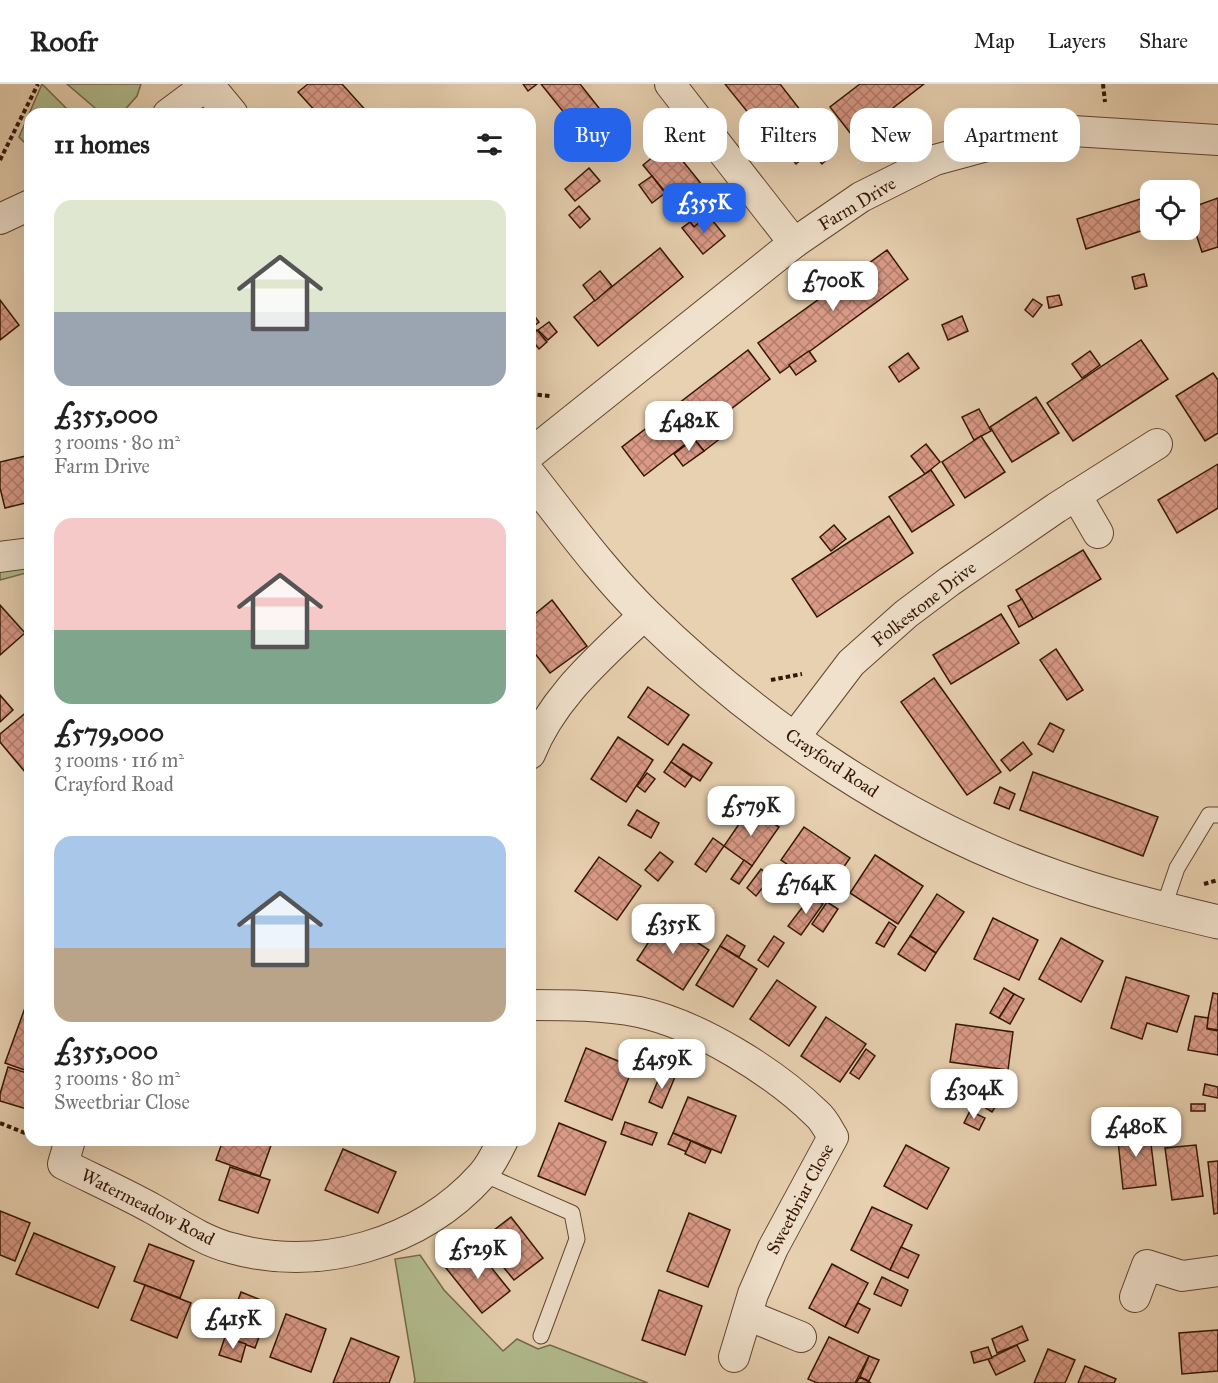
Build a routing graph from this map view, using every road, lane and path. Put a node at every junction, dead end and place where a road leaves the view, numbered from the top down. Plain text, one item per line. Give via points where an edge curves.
1 (38, 84) edge
2 (670, 84) edge
3 (206, 85) edge
4 (26, 108) edge
5 (176, 108) edge
6 (226, 108) edge
7 (24, 112) edge
8 (1218, 140) edge
9 (0, 160) edge
10 (24, 208) edge
11 (0, 219) edge
12 (794, 243) junction
13 (1157, 444) dead end
14 (536, 449) edge
15 (536, 483) edge
16 (1076, 495) junction
17 (1098, 532) dead end
18 (24, 554) edge
19 (0, 557) edge
20 (645, 614) junction
21 (841, 675) junction
22 (739, 697) junction
23 (794, 738) junction
24 (536, 742) edge
25 (1218, 815) edge
26 (1163, 909) junction
27 (1218, 922) edge
28 (536, 1004) edge
29 (0, 1123) edge
30 (24, 1133) edge
31 (68, 1146) edge
32 (499, 1146) edge
33 (483, 1174) junction
34 (1218, 1271) edge
35 (1135, 1297) dead end
36 (747, 1315) junction
37 (541, 1336) dead end
38 (801, 1337) dead end
39 (734, 1357) dead end

1 - 4 path
2 - 12 street
3 - 5 street
3 - 6 street
7 - 9 path
8 - 12 street, Farm Drive via 1073,131 1005,141 935,160 861,197
10 - 11 street
12 - 14 street, Farm Drive
13 - 16 street, Folkestone Drive
15 - 20 street, Crayford Road
16 - 17 street
16 - 21 street, Folkestone Drive via 906,614
18 - 19 street
20 - 22 street, Crayford Road
20 - 24 street via 553,708
21 - 22 path via 826,670 758,683
21 - 23 street, Folkestone Drive
22 - 23 street, Crayford Road
23 - 26 street, Crayford Road via 886,798 975,843 1057,878
25 - 26 lane via 1209,815 1178,868
26 - 27 street, Crayford Road
28 - 36 street, Sweetbriar Close via 610,1007 642,1013 705,1035 764,1072 819,1116 833,1137 773,1248
29 - 30 path
31 - 33 street, Watermeadow Road via 63,1164 197,1234 230,1248 267,1255 304,1257 370,1247 416,1226
32 - 33 street, Watermeadow Road
33 - 37 lane via 572,1213 577,1239
34 - 35 street via 1182,1275 1147,1265
36 - 38 street
36 - 39 street, Sweetbriar Close

